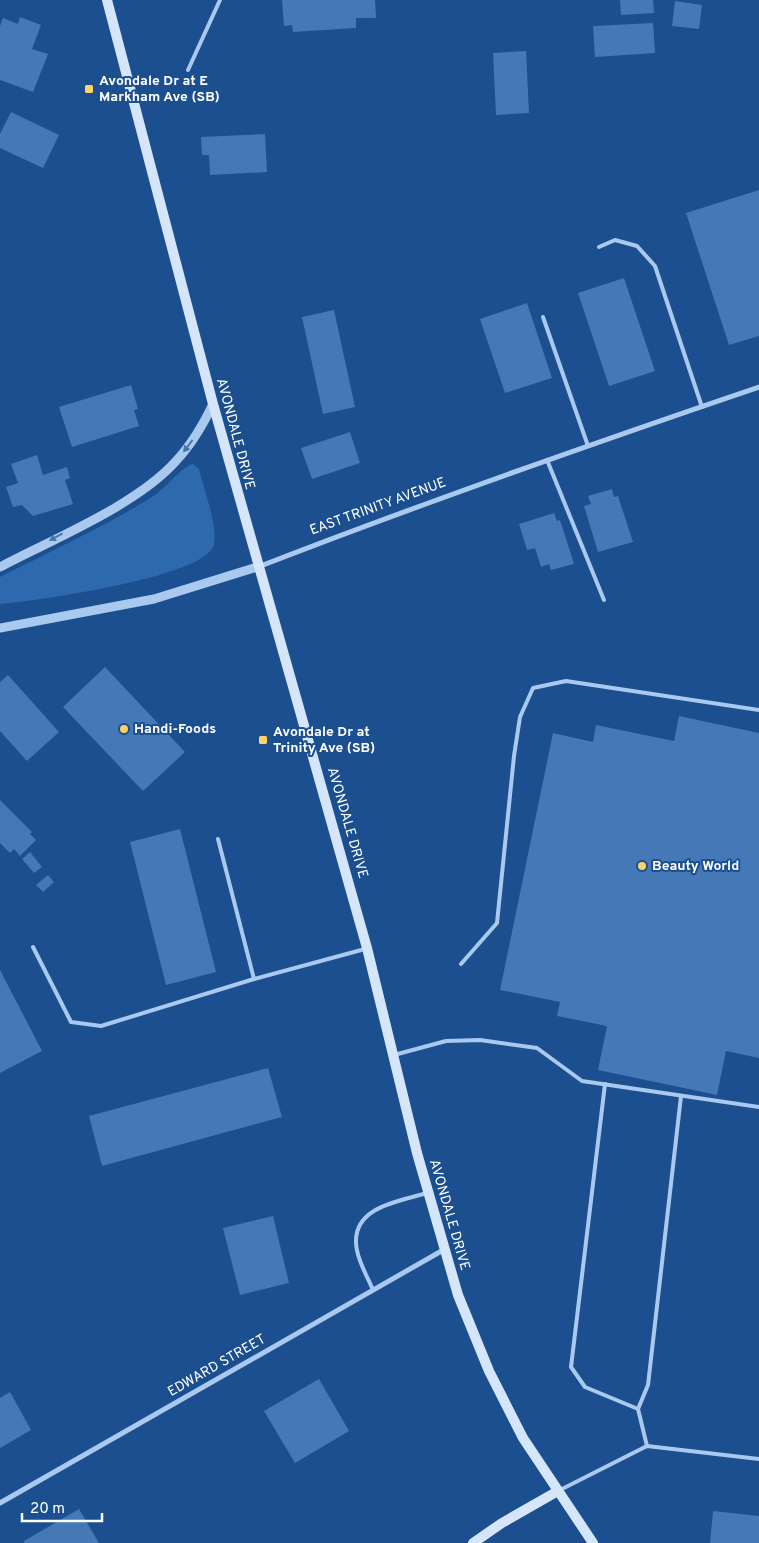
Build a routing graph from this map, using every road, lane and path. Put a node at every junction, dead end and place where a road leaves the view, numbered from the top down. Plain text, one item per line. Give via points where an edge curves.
1 (107, 0) edge
2 (220, 0) edge
3 (188, 70) dead end
4 (599, 247) dead end
5 (543, 317) dead end
6 (759, 387) edge
7 (213, 404) junction
8 (702, 406) junction
9 (588, 446) junction
10 (546, 460) junction
11 (0, 567) edge
12 (257, 567) junction
13 (604, 600) dead end
14 (0, 628) edge
15 (759, 710) edge
16 (218, 839) dead end
17 (33, 947) dead end
18 (367, 948) junction
19 (461, 964) dead end
20 (254, 979) junction
21 (394, 1055) junction
22 (605, 1084) junction
23 (681, 1096) junction
24 (759, 1107) edge
25 (428, 1192) junction
26 (445, 1249) junction
27 (373, 1290) junction
28 (638, 1409) junction
29 (647, 1446) junction
30 (759, 1459) edge
31 (558, 1491) junction
32 (0, 1503) edge
33 (474, 1543) edge
34 (593, 1543) edge

1 - 7 main road, AVONDALE DRIVE
2 - 3 lane
4 - 8 lane via 615,240 637,246 655,266
5 - 9 lane
6 - 8 street, EAST TRINITY AVENUE
7 -> 11 street via 203,425 175,462 138,494
7 - 12 main road, AVONDALE DRIVE
8 - 9 street, EAST TRINITY AVENUE
9 - 10 street, EAST TRINITY AVENUE
10 - 12 street, EAST TRINITY AVENUE
10 - 13 lane
12 - 14 street, EAST TRINITY AVENUE via 154,599
12 - 18 main road, AVONDALE DRIVE
15 - 19 lane via 566,681 533,688 520,717 514,756 497,923
16 - 20 lane
17 - 20 lane via 72,1022 101,1026
18 - 20 lane
18 - 21 main road, AVONDALE DRIVE
21 - 22 lane via 446,1040 480,1040 537,1048 582,1081
21 - 25 main road, AVONDALE DRIVE
22 - 23 lane
22 - 28 lane via 571,1367 585,1387
23 - 24 lane
23 - 28 lane via 648,1384
25 - 26 main road, AVONDALE DRIVE
25 - 27 lane via 374,1209 359,1226 356,1242
26 - 27 street, EDWARD STREET
26 - 31 main road, AVONDALE DRIVE via 458,1296 493,1379 523,1438
27 - 32 street, EDWARD STREET
28 - 29 lane
29 - 30 lane
29 - 31 lane
31 - 33 main road
31 - 34 main road, AVONDALE DRIVE

